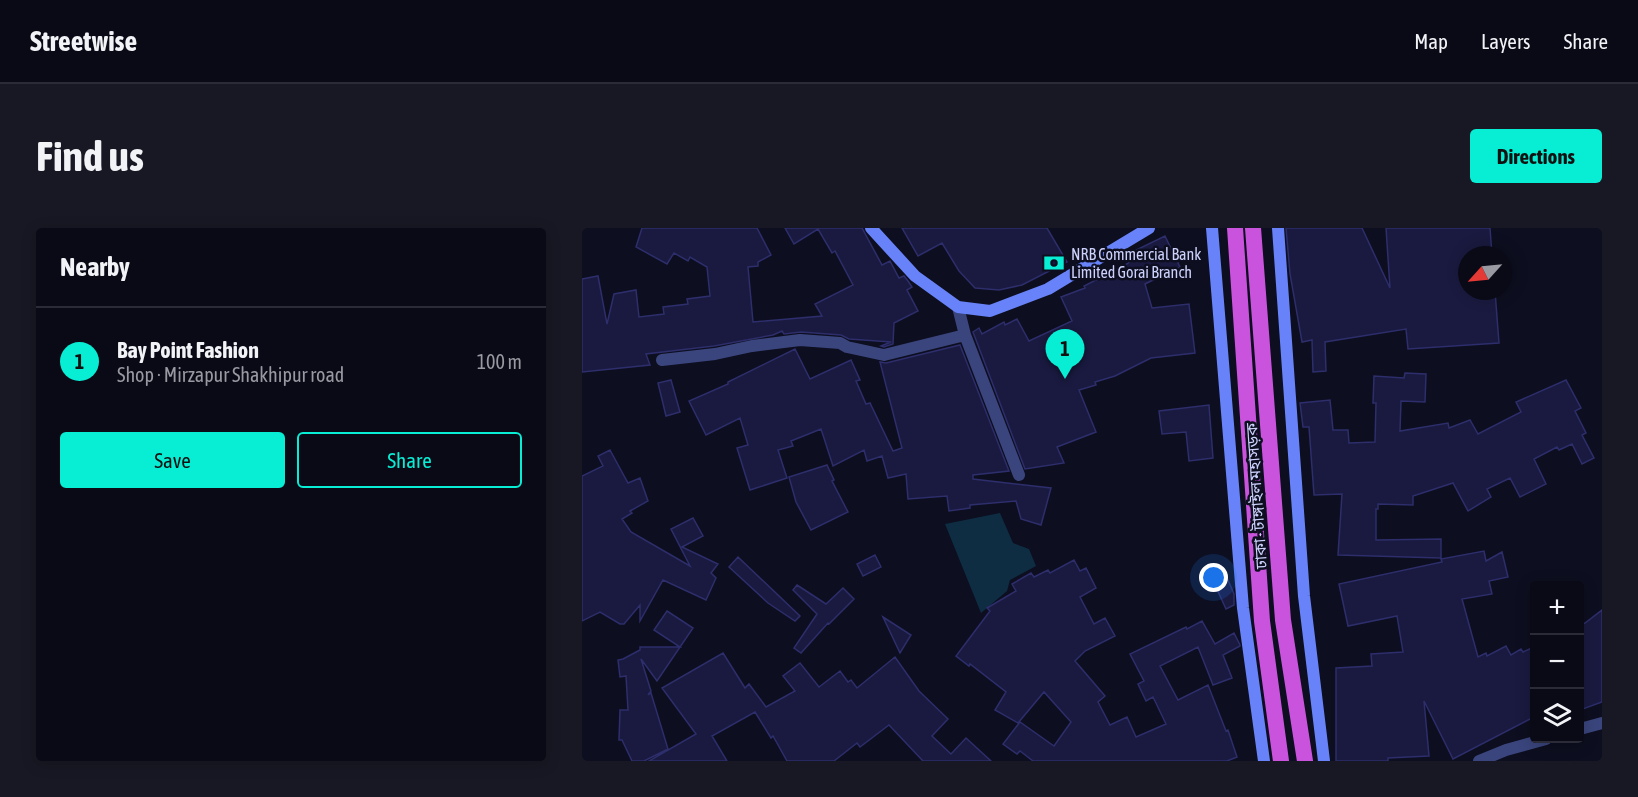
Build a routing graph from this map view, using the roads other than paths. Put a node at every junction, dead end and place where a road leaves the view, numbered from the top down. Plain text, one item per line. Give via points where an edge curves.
1 (871, 228) edge
2 (1149, 228) edge
3 (1212, 228) edge
4 (1235, 228) edge
5 (1254, 228) edge
6 (1278, 228) edge
7 (958, 307) junction
8 (965, 335) junction
9 (662, 360) dead end
10 (1019, 475) dead end
11 (1602, 723) edge
12 (1584, 728) edge
13 (1530, 743) edge
14 (1263, 761) edge
15 (1281, 761) edge
16 (1305, 761) edge
17 (1324, 761) edge
18 (1479, 761) edge

1 - 7 main road via 915,276
2 - 7 main road via 1048,289 990,311
3 - 14 main road via 1243,608
4 - 15 highway, ঢাকা - টাঙ্গাইল মহাসড়ক via 1262,621
5 - 16 highway, ঢাকা - টাঙ্গাইল মহাসড়ক via 1283,620
6 - 17 main road via 1304,596
7 - 8 street
8 - 9 street via 884,355 840,344 800,340
8 - 10 street
11 - 12 street
13 - 18 street

